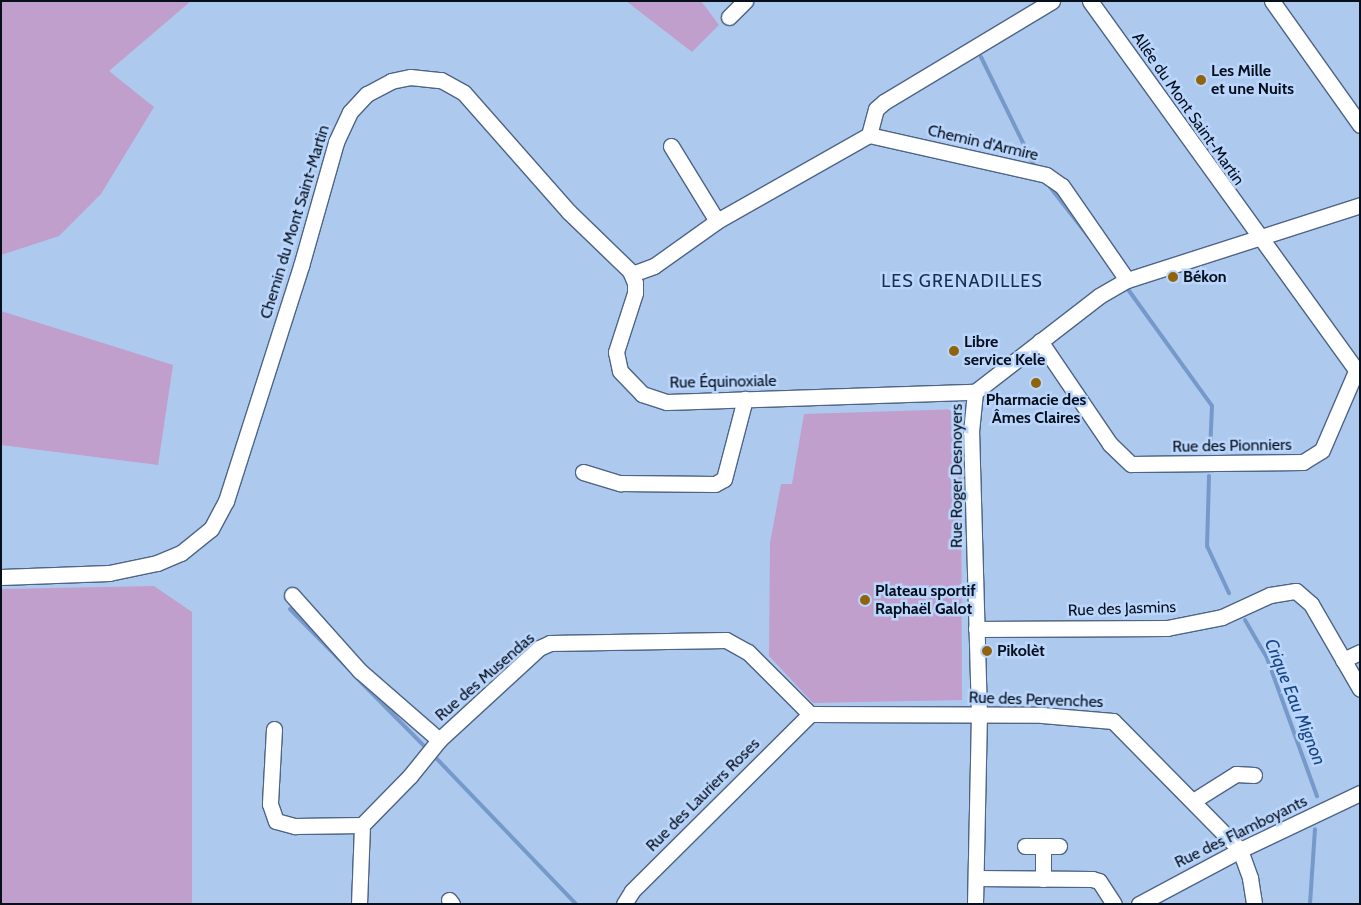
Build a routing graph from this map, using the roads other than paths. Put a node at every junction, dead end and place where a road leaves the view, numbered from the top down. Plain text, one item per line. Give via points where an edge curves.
1 (745, 1) edge
2 (1052, 1) edge
3 (1090, 1) edge
4 (1272, 1) edge
5 (729, 17) dead end
6 (1360, 125) edge
7 (869, 135) junction
8 (671, 146) dead end
9 (1360, 205) edge
10 (717, 221) junction
11 (1257, 237) junction
12 (632, 274) junction
13 (1127, 280) junction
14 (1040, 341) junction
15 (1358, 374) edge
16 (975, 392) junction
17 (745, 399) junction
18 (583, 472) dead end
19 (1, 578) edge
20 (292, 595) dead end
21 (976, 629) junction
22 (1360, 652) edge
23 (1343, 660) junction
24 (1360, 689) edge
25 (810, 714) junction
26 (979, 715) junction
27 (274, 729) dead end
28 (439, 740) junction
29 (1254, 775) dead end
30 (1360, 793) edge
31 (1193, 801) junction
32 (362, 825) junction
33 (1024, 846) dead end
34 (1043, 846) junction
35 (1059, 846) dead end
36 (1240, 850) junction
37 (976, 878) junction
38 (1043, 879) junction
39 (359, 904) edge
40 (624, 904) edge
41 (975, 904) edge
42 (1114, 904) edge
43 (1139, 904) edge
44 (1254, 904) edge

1 - 5 street
2 - 7 street via 884,102 876,110
3 - 11 street, Allée du Mont Saint-Martin
4 - 6 street
7 - 10 street
7 - 13 street, Chemin d'Armire via 1046,175 1062,186
8 - 10 street
9 - 11 street, Rue Roger Desnoyers
10 - 12 street via 654,266
11 - 13 street, Rue Roger Desnoyers
11 - 15 street, Rue des Pionniers via 1265,243
12 - 17 street, Rue Équinoxiale via 635,293 616,345 617,361 625,378 642,394 655,400
12 - 19 street, Chemin du Mont Saint-Martin via 569,212 464,93 441,80 423,76 392,81 367,94 350,112 336,142 301,266 226,501 211,529 181,553 157,563 100,573
13 - 14 street, Rue Roger Desnoyers via 1099,296
14 - 15 street, Rue des Pionniers via 1110,444 1131,464 1302,462 1322,450
14 - 16 street, Rue Roger Desnoyers
16 - 17 street, Rue Équinoxiale
16 - 21 street, Rue Roger Desnoyers via 971,432
17 - 18 street via 724,478 715,484 620,483
20 - 28 street via 360,670
21 - 23 street, Rue des Jasmins via 1167,628 1222,617 1270,595 1296,591 1311,604
21 - 26 street, Rue Roger Desnoyers
22 - 23 street
23 - 24 street, Rue des Jasmins
25 - 26 street, Rue des Pervenches
25 - 28 street, Rue des Musendas via 748,652 726,640 550,643 539,648
25 - 40 street, Rue des Lauriers Roses via 632,891
26 - 31 street, Rue des Pervenches via 1042,715 1113,721
26 - 37 street, Rue Roger Desnoyers
27 - 32 street via 270,804 276,820 295,826
28 - 32 street, Rue des Musendas via 410,776
29 - 31 street via 1236,774
30 - 36 street, Rue des Flamboyants
31 - 36 street, Rue des Pervenches
32 - 39 street
33 - 34 street
34 - 35 street
34 - 38 street
36 - 43 street, Rue des Flamboyants
36 - 44 street, Rue des Pervenches via 1250,878
37 - 38 street
37 - 41 street, Rue Roger Desnoyers
38 - 42 street via 1099,881

